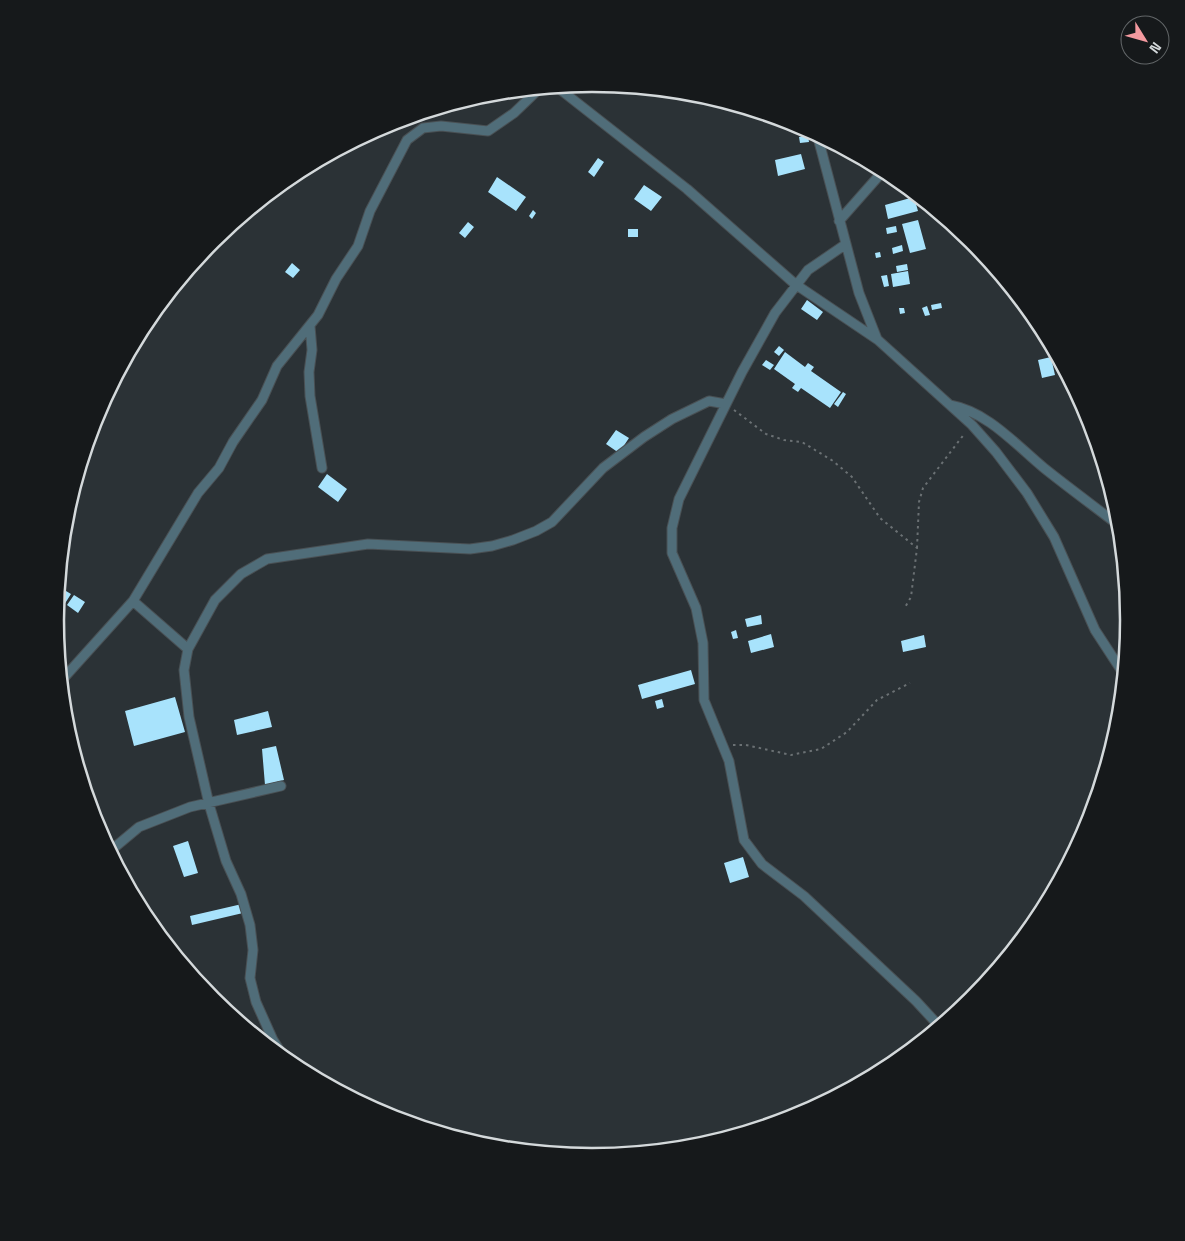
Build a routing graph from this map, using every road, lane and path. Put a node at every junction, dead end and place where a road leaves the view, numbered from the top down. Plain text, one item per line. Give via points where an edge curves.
1 (566, 93) edge
2 (533, 95) edge
3 (819, 143) edge
4 (878, 176) edge
5 (839, 221) junction
6 (846, 244) junction
7 (795, 284) junction
8 (310, 326) junction
9 (878, 340) junction
10 (726, 404) junction
11 (950, 405) junction
12 (972, 424) junction
13 (322, 468) dead end
14 (1111, 520) edge
15 (917, 548) junction
16 (133, 601) junction
17 (904, 609) dead end
18 (188, 649) junction
19 (1119, 668) edge
20 (67, 675) edge
21 (910, 683) dead end
22 (723, 745) junction
23 (281, 786) dead end
24 (209, 804) junction
25 (115, 847) edge
26 (936, 1022) edge
27 (275, 1043) edge

1 - 7 street via 687,189
2 - 8 street via 488,131 441,126 423,128 408,140 370,211 358,246
3 - 5 street
4 - 5 street
5 - 6 street
6 - 7 street via 808,270
6 - 9 street via 859,293
7 - 9 street
7 - 10 street via 775,313
8 - 13 street via 310,396
8 - 16 street via 277,366 262,400 219,468 198,493
9 - 11 street
10 - 15 path via 766,434 802,442 833,461 852,477 880,518
10 - 18 street via 709,401 672,419 603,468 552,522 513,540 470,549 368,544 267,559 241,574 215,600
10 - 22 street via 679,499 672,536 672,553 691,595 700,626 705,672 704,700
11 - 12 street
11 - 14 street via 968,408 982,415
12 - 15 path via 923,488 919,502
12 - 19 street via 1027,493 1049,529 1095,630
15 - 17 path via 911,597
16 - 18 street
16 - 20 street
18 - 24 street via 184,670 189,717
21 - 22 path via 877,700 847,732 821,749 791,756 746,745
22 - 26 street via 734,778 740,829 750,850 762,864 831,920
23 - 24 street
24 - 25 street via 190,807 139,827
24 - 27 street via 250,925 253,950 250,978 256,1002

